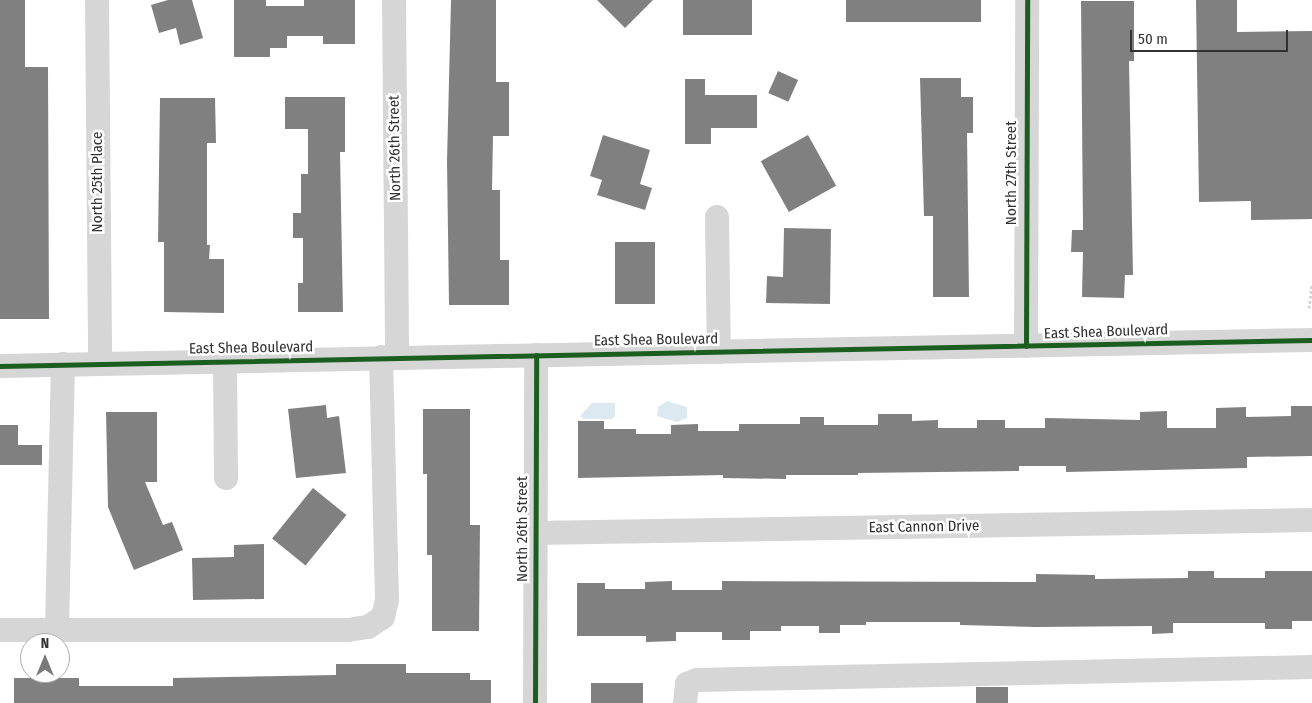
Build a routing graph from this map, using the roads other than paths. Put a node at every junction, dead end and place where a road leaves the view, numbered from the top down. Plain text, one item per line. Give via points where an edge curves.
1 (97, 0) edge
2 (394, 0) edge
3 (1027, 0) edge
4 (717, 217) dead end
5 (1312, 340) edge
6 (1026, 346) junction
7 (719, 352) junction
8 (536, 355) junction
9 (389, 357) junction
10 (225, 361) junction
11 (63, 364) junction
12 (100, 364) junction
13 (0, 366) edge
14 (226, 478) dead end
15 (1312, 520) edge
16 (535, 533) junction
17 (57, 628) junction
18 (0, 630) edge
19 (1312, 666) edge
20 (535, 703) edge
21 (685, 703) edge

1 - 12 street, North 25th Place
2 - 9 street, North 26th Street
3 - 6 street, North 27th Street
4 - 7 street
5 - 6 street, East Shea Boulevard
6 - 7 street, East Shea Boulevard
7 - 8 street, East Shea Boulevard
8 - 9 street, East Shea Boulevard
8 - 16 street, North 26th Street
9 - 10 street, East Shea Boulevard
9 - 17 street, North 26th Street via 387,600 383,617 368,627 348,630
10 - 12 street, East Shea Boulevard
10 - 14 street
11 - 12 street, East Shea Boulevard
11 - 13 street, East Shea Boulevard
11 - 17 street
15 - 16 street, East Cannon Drive
16 - 20 street, North 26th Street
17 - 18 street, North 26th Street
19 - 21 street via 697,680 687,684

